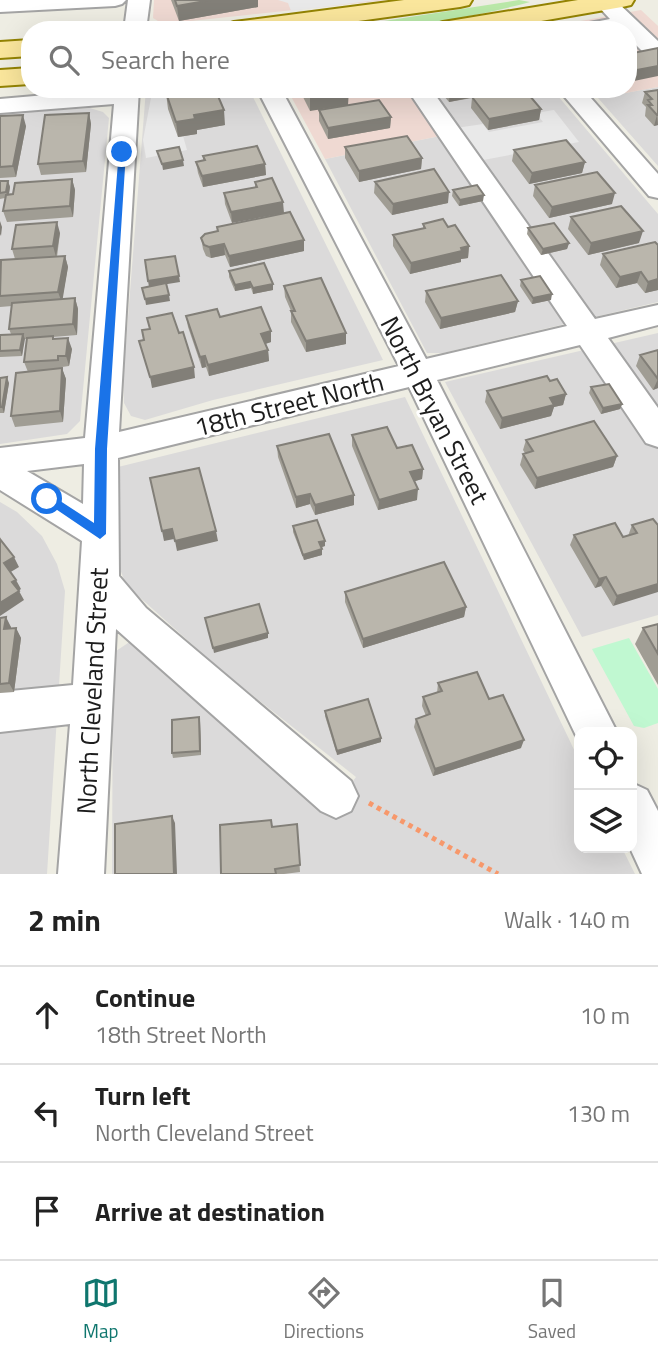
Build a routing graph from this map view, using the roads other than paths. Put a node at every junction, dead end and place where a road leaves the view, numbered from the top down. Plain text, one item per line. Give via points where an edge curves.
1 (115, 0) edge
2 (139, 0) edge
3 (460, 0) edge
4 (0, 6) edge
5 (618, 8) edge
6 (136, 21) edge
7 (302, 21) edge
8 (562, 21) edge
9 (600, 21) edge
10 (637, 30) edge
11 (21, 49) edge
12 (0, 50) edge
13 (657, 53) edge
14 (21, 77) edge
15 (0, 78) edge
16 (78, 98) edge
17 (127, 98) edge
18 (274, 98) edge
19 (425, 98) edge
20 (578, 98) edge
21 (0, 106) edge
22 (658, 190) edge
23 (658, 315) edge
24 (588, 331) junction
25 (418, 373) junction
26 (658, 434) edge
27 (101, 449) junction
28 (0, 461) edge
29 (0, 473) edge
30 (100, 534) junction
31 (100, 580) junction
32 (91, 703) junction
33 (0, 712) edge
34 (594, 727) edge
35 (336, 796) road end
36 (637, 815) edge
37 (658, 858) edge
38 (81, 874) edge

1 - 4 street
2 - 6 street
3 - 7 main road
5 - 8 main road
5 - 9 street
10 - 13 street
11 - 12 main road
14 - 15 main road
16 - 21 street
17 - 27 street, North Cleveland Street
18 - 25 street, North Bryan Street
19 - 24 street
20 - 22 street
23 - 24 street, 18th Street North
24 - 25 street, 18th Street North
24 - 26 street
25 - 27 street, 18th Street North
25 - 34 street, North Bryan Street
27 - 28 street, 18th Street North
27 - 30 street, North Cleveland Street
29 - 30 street
30 - 31 street, North Cleveland Street
31 - 32 street, North Cleveland Street
31 - 35 street via 132,620
32 - 33 street
32 - 38 street, North Cleveland Street
36 - 37 street

